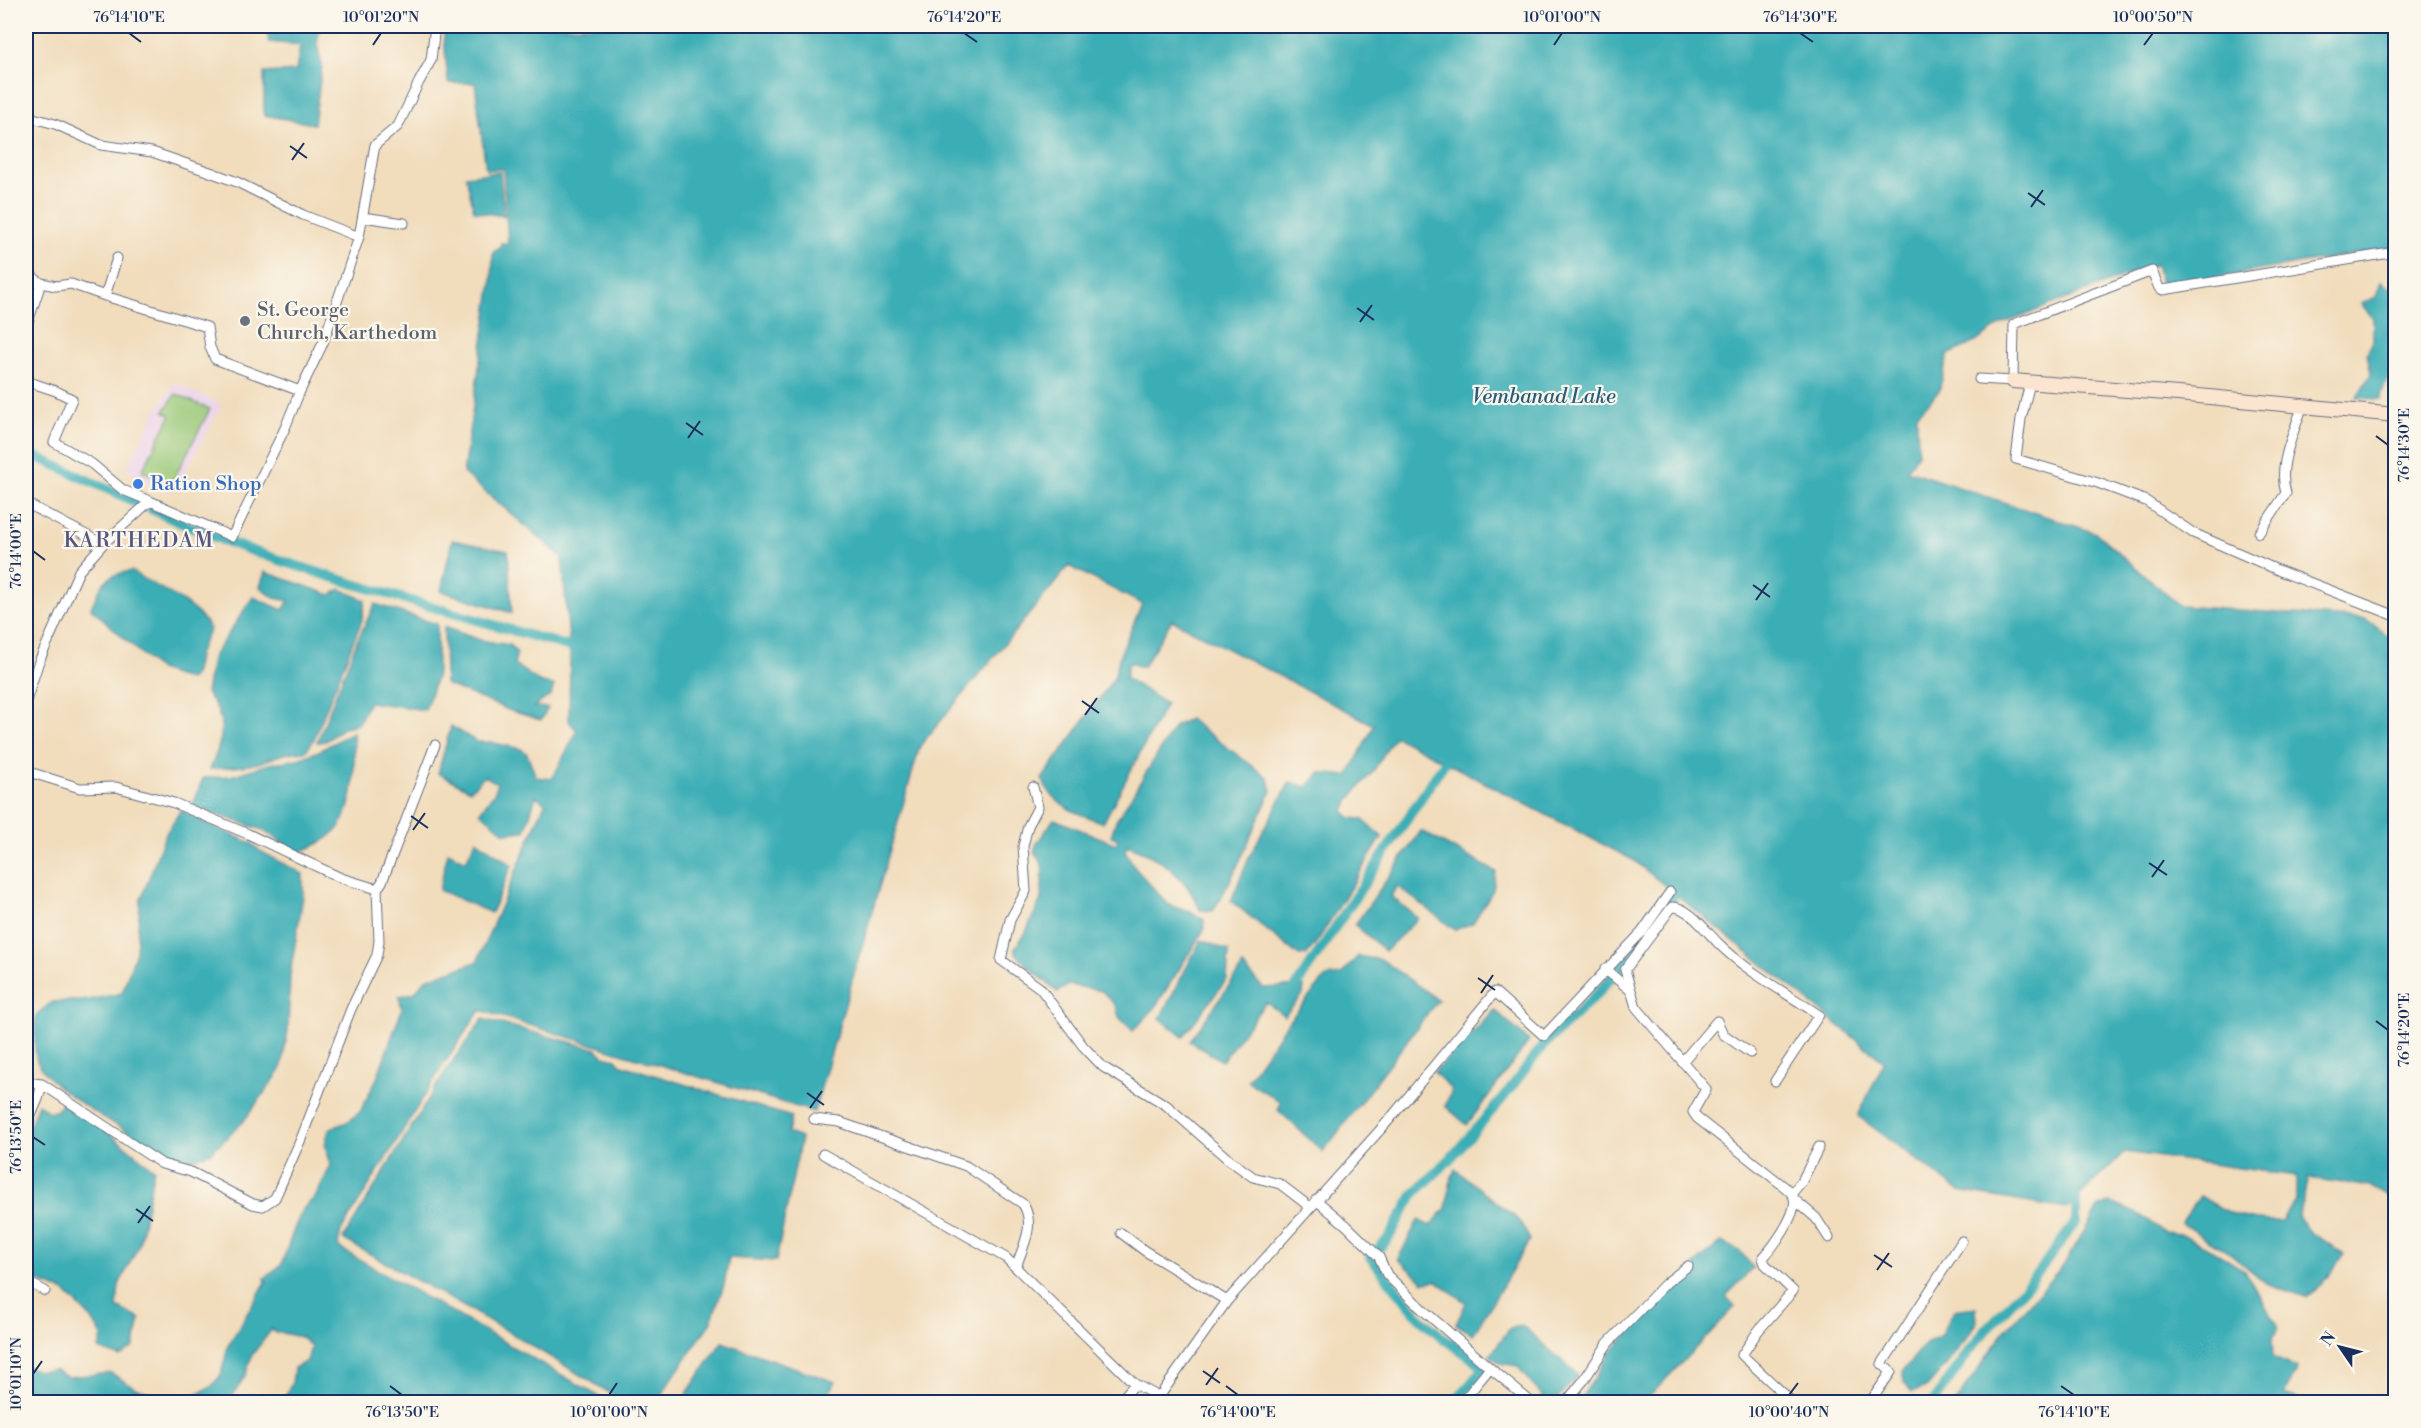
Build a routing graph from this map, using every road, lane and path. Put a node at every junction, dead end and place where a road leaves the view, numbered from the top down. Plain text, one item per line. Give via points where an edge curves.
1 (435, 26) edge
2 (26, 116) edge
3 (363, 217) junction
4 (404, 223) dead end
5 (359, 237) junction
6 (2396, 252) edge
7 (117, 258) dead end
8 (26, 272) edge
9 (41, 283) junction
10 (105, 296) junction
11 (26, 328) edge
12 (1979, 379) dead end
13 (26, 381) edge
14 (2013, 381) junction
15 (2030, 382) junction
16 (300, 392) junction
17 (2302, 407) junction
18 (2396, 415) edge
19 (150, 501) junction
20 (26, 503) edge
21 (2259, 532) dead end
22 (103, 544) junction
23 (2396, 616) edge
24 (26, 701) edge
25 (435, 745) dead end
26 (26, 771) edge
27 (1033, 787) dead end
28 (377, 889) junction
29 (1670, 892) dead end
30 (1606, 969) junction
31 (1630, 990) junction
32 (1750, 1053) dead end
33 (1682, 1062) junction
34 (1775, 1081) dead end
35 (26, 1082) edge
36 (42, 1084) junction
37 (1690, 1102) dead end
38 (1693, 1112) junction
39 (814, 1119) dead end
40 (26, 1127) edge
41 (1819, 1147) dead end
42 (823, 1154) dead end
43 (1793, 1196) junction
44 (1313, 1204) junction
45 (1121, 1233) dead end
46 (1830, 1238) dead end
47 (1962, 1241) dead end
48 (1688, 1266) dead end
49 (1016, 1268) junction
50 (26, 1281) edge
51 (45, 1291) dead end
52 (1227, 1301) junction
53 (1490, 1368) junction
54 (1135, 1384) junction
55 (1119, 1402) edge
56 (1462, 1402) edge
57 (1531, 1402) edge
58 (1566, 1402) edge
59 (1784, 1402) edge
60 (1870, 1402) edge

1 - 3 street via 430,60 398,126 375,145
2 - 5 street via 101,145 152,152 210,172
3 - 4 street
3 - 5 street
5 - 16 street via 323,343
6 - 14 street via 2163,290 2152,271 2014,324
7 - 10 street
8 - 9 street
9 - 10 street via 71,284
9 - 11 street
10 - 16 street via 207,327 215,359
12 - 14 street
13 - 19 street via 72,399 54,442 92,464 123,490
14 - 15 main road
15 - 17 main road
15 - 23 street via 2016,459 2146,501 2193,533
16 - 19 street via 232,537
17 - 18 main road
17 - 21 street via 2285,459 2286,493
19 - 22 street
20 - 22 street
22 - 24 street via 79,571
25 - 28 street
26 - 28 street via 80,788 116,787 174,802 341,878
27 - 44 street via 1038,807 1023,846 1026,891 1010,920 1001,960 1040,988 1103,1068 1166,1106 1253,1177 1280,1184
28 - 36 street via 376,955 275,1198 262,1206 191,1172 162,1164
29 - 30 street via 1642,932
30 - 31 street
30 - 44 street via 1544,1036 1495,992
31 - 33 street via 1636,1007
31 - 34 street via 1625,970 1672,907 1678,907 1748,968 1819,1015
32 - 33 street via 1723,1034 1717,1021
33 - 38 street via 1706,1089
35 - 36 street
36 - 40 street
37 - 38 street
38 - 43 street
39 - 49 street via 839,1122 966,1166 1023,1204 1030,1225
41 - 43 street
42 - 49 street via 1006,1258
43 - 46 street
43 - 59 street via 1794,1209 1763,1258 1793,1291 1742,1355 1787,1397
44 - 52 street
44 - 53 street via 1374,1252 1387,1275
45 - 52 street
47 - 60 street via 1882,1364 1891,1372
48 - 58 street via 1666,1282 1608,1343
49 - 54 street
50 - 51 street
52 - 54 street via 1159,1397
53 - 56 street
53 - 57 street
54 - 55 street

